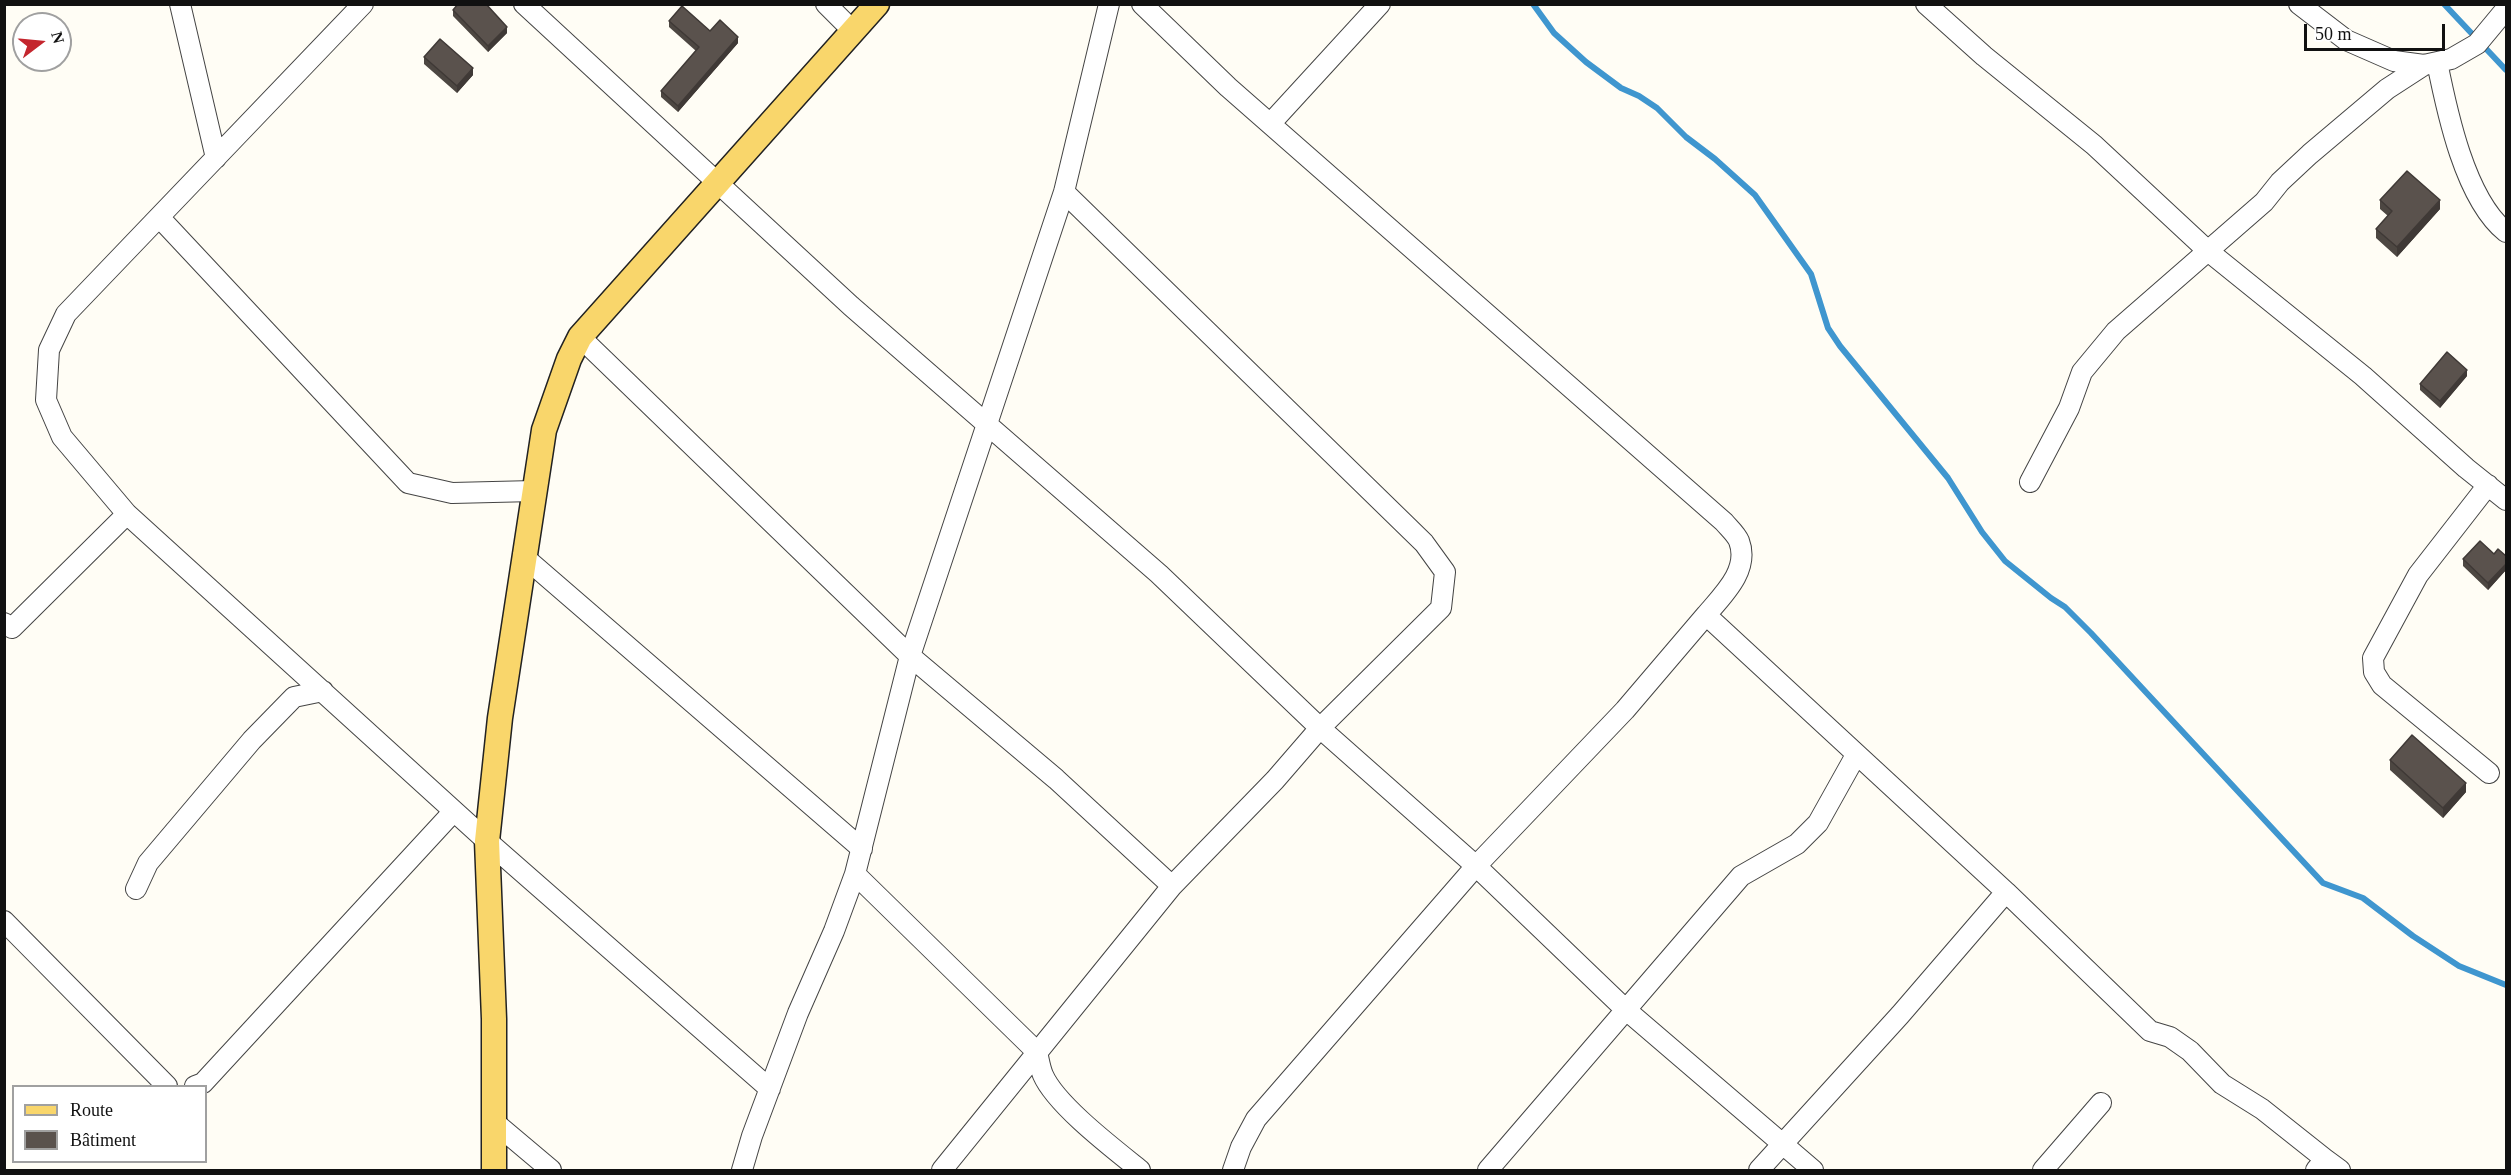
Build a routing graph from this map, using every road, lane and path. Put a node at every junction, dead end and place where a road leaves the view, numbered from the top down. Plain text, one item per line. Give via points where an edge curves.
1 (180, 4) edge
2 (363, 4) edge
3 (524, 4) edge
4 (826, 4) edge
5 (877, 4) edge
6 (1109, 4) edge
7 (1142, 4) edge
8 (1380, 4) edge
9 (1926, 4) edge
10 (2299, 4) edge
11 (2506, 9) edge
12 (853, 31) junction
13 (2430, 64) junction
14 (1270, 124) junction
15 (216, 158) junction
16 (718, 183) junction
17 (1064, 192) junction
18 (159, 217) junction
19 (2506, 232) edge
20 (2208, 251) junction
21 (580, 337) junction
22 (988, 427) junction
23 (2030, 482) dead end
24 (2488, 485) junction
25 (534, 491) junction
26 (2506, 500) edge
27 (128, 514) junction
28 (523, 556) junction
29 (1706, 615) junction
30 (4, 622) edge
31 (910, 656) junction
32 (323, 691) junction
33 (1320, 728) junction
34 (1856, 755) junction
35 (2489, 773) dead end
36 (454, 811) junction
37 (487, 841) junction
38 (862, 849) junction
39 (1476, 866) junction
40 (855, 874) junction
41 (1172, 886) junction
42 (136, 889) dead end
43 (2006, 892) junction
44 (4, 921) edge
45 (1625, 1009) junction
46 (1037, 1052) junction
47 (167, 1085) edge
48 (198, 1085) edge
49 (770, 1089) junction
50 (2101, 1103) dead end
51 (494, 1122) junction
52 (1783, 1142) junction
53 (2327, 1167) edge
54 (494, 1170) edge
55 (551, 1170) edge
56 (742, 1170) edge
57 (942, 1170) edge
58 (1140, 1170) edge
59 (1233, 1170) edge
60 (1488, 1170) edge
61 (1759, 1170) edge
62 (1814, 1170) edge
63 (2043, 1170) edge

1 - 15 street
2 - 15 street
3 - 16 street
4 - 12 street
5 - 12 main road
6 - 17 street
7 - 14 street
8 - 14 street
9 - 20 street via 2094,145
10 - 13 street via 2346,40 2394,61
11 - 13 street via 2477,44
12 - 16 main road
13 - 19 street via 2468,170 2487,210
13 - 20 street via 2387,89 2310,154 2264,202
14 - 29 street via 1725,522 1739,539 1742,557 1731,586
15 - 18 street
16 - 21 main road
16 - 22 street
17 - 22 street
17 - 33 street via 1424,543 1445,572 1441,608
18 - 25 street via 408,483 452,492
18 - 27 street via 66,314 49,350 46,400 62,437
20 - 23 street via 2116,331 2082,372 2069,408
20 - 24 street via 2363,376
21 - 25 main road via 544,430
21 - 31 street
22 - 31 street
22 - 33 street via 1159,574
24 - 26 street
24 - 35 street via 2418,575 2373,658 2374,672 2382,685
25 - 28 main road
27 - 30 street via 12,628
27 - 32 street
28 - 37 main road
28 - 38 street
29 - 34 street
29 - 39 street via 1625,710
31 - 38 street
31 - 41 street via 1056,779
32 - 36 street
32 - 42 street via 294,697 252,740 148,863
33 - 39 street
33 - 41 street
34 - 43 street
34 - 45 street via 1818,823 1797,844 1742,876
36 - 37 street
36 - 48 street via 251,1033
37 - 49 street
37 - 51 main road
38 - 40 street
39 - 45 street
39 - 59 street via 1256,1119
40 - 46 street
40 - 49 street
41 - 46 street
43 - 52 street
43 - 53 street via 2150,1031 2170,1037 2190,1051 2222,1084 2262,1109
44 - 47 street
45 - 52 street
45 - 60 street
46 - 57 street
46 - 58 street via 1044,1076 1061,1099 1094,1133
49 - 56 street
50 - 63 street
51 - 54 main road
51 - 55 street
52 - 61 street
52 - 62 street

